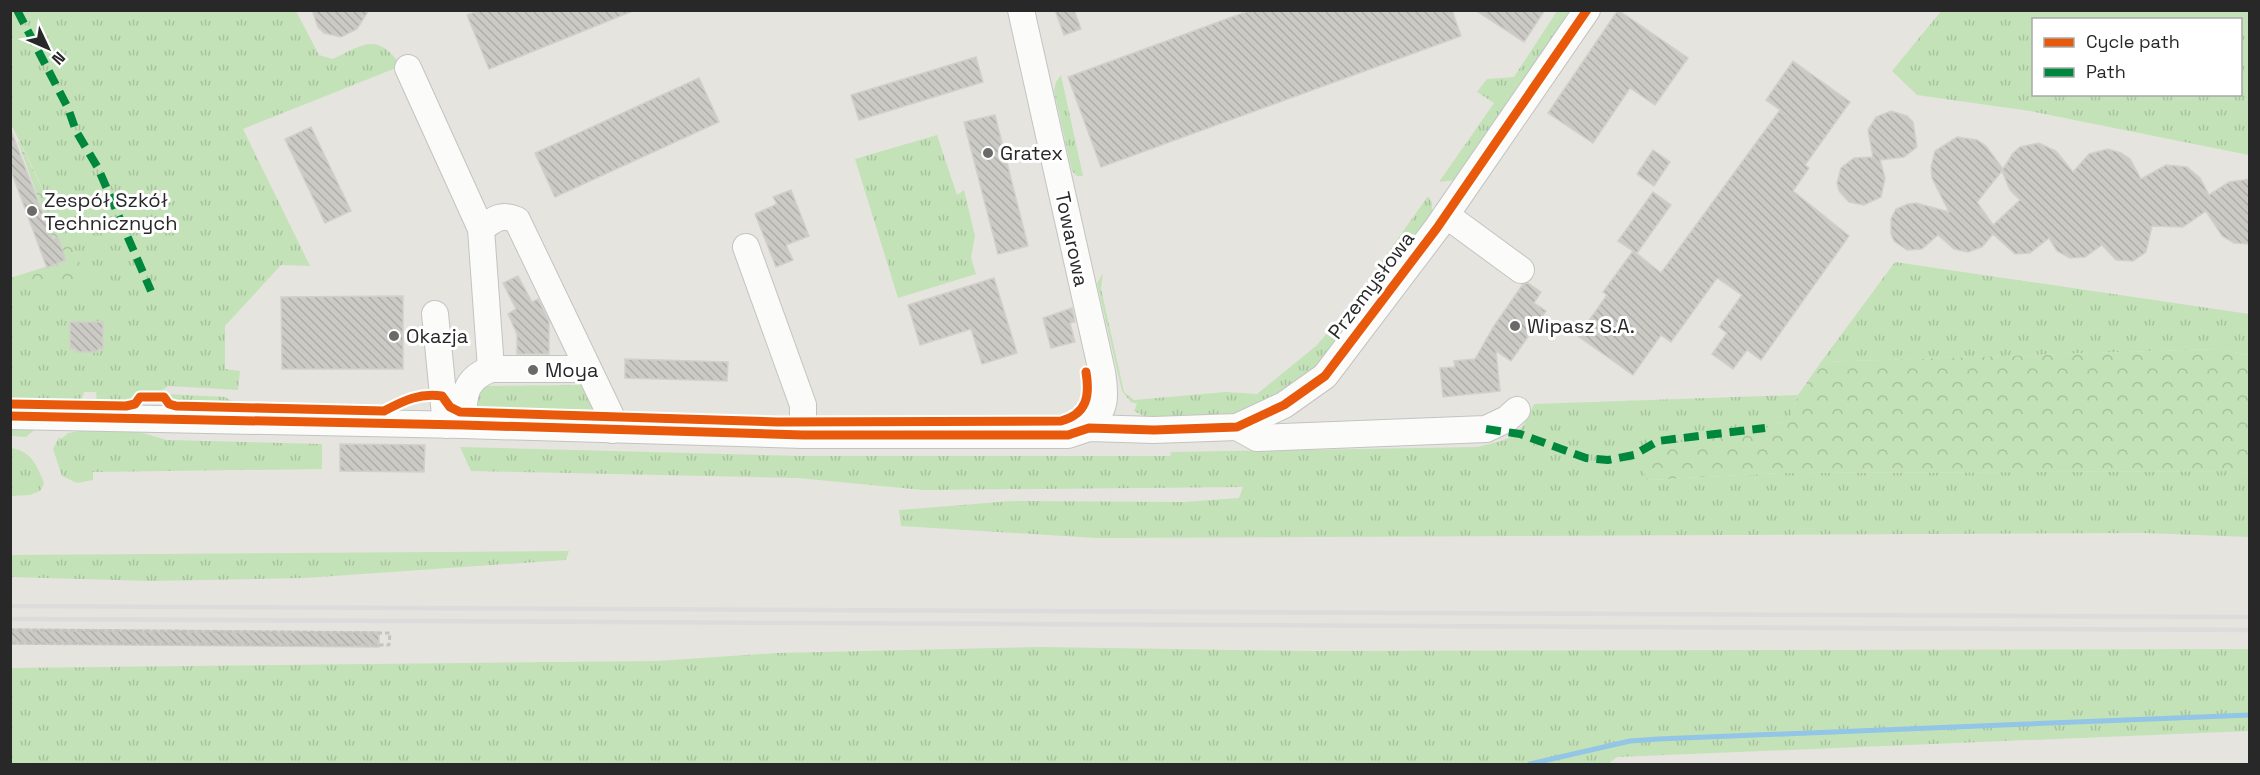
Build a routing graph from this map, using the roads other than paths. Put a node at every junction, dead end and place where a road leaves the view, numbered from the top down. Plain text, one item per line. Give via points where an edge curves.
1 (1021, 10) edge
2 (1587, 10) edge
3 (408, 68) dead end
4 (1446, 215) junction
5 (481, 229) junction
6 (746, 247) dead end
7 (1521, 270) dead end
8 (435, 314) dead end
9 (491, 369) junction
10 (587, 369) junction
11 (1517, 410) dead end
12 (10, 416) edge
13 (454, 425) junction
14 (1237, 427) junction
15 (1089, 428) junction
16 (612, 430) junction
17 (803, 435) junction

1 - 15 street, Towarowa via 1102,372 1105,394 1101,413
2 - 4 street, Przemysłowa
3 - 5 street
4 - 7 street
4 - 14 street, Przemysłowa via 1325,376 1284,405
5 - 9 street
5 - 10 street via 506,215 517,220
6 - 17 street via 803,405
8 - 13 street
9 - 10 street
9 - 13 street via 477,374 469,384
10 - 16 street via 611,416
11 - 14 street via 1486,429 1257,438
12 - 13 street, Przemysłowa
13 - 16 street, Przemysłowa
14 - 15 street, Przemysłowa
15 - 17 street, Przemysłowa via 1068,435
16 - 17 street, Przemysłowa

